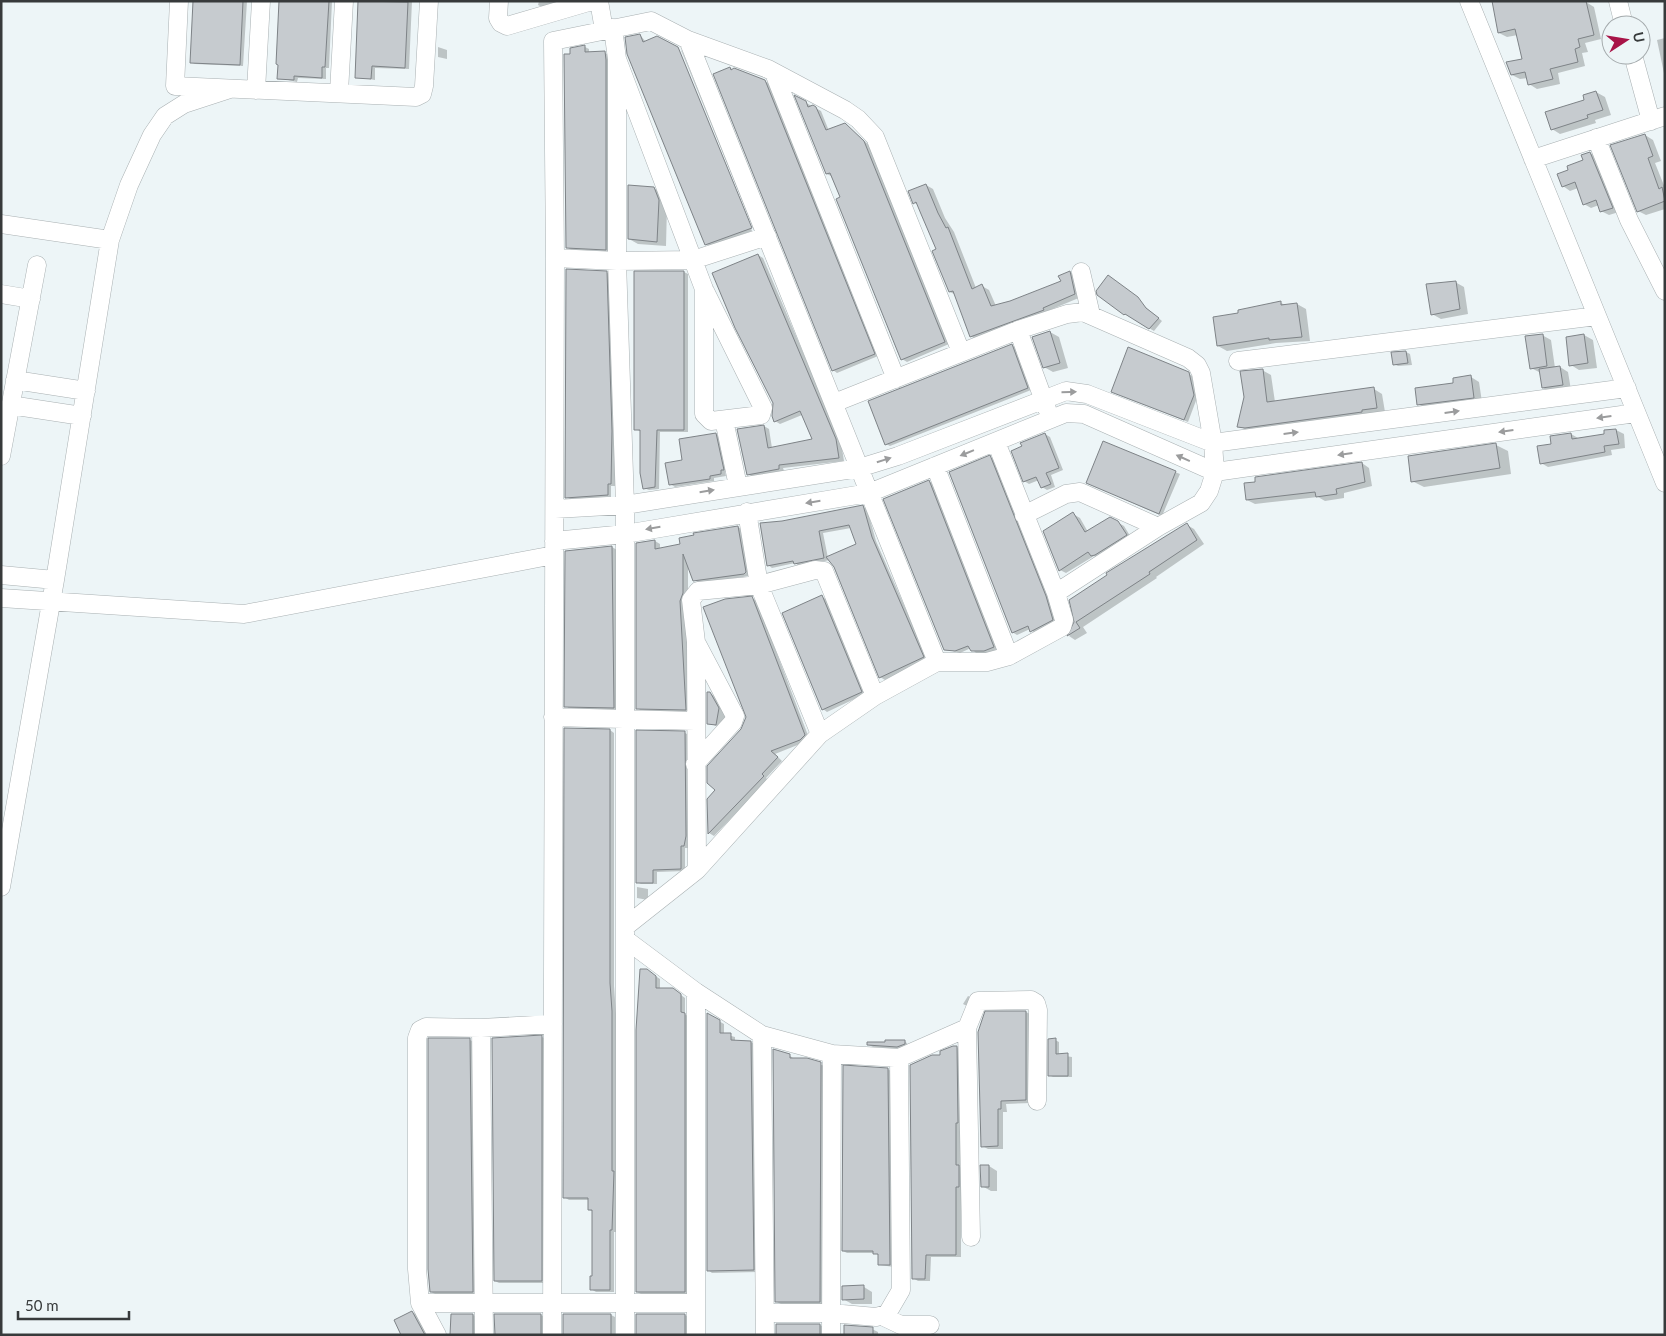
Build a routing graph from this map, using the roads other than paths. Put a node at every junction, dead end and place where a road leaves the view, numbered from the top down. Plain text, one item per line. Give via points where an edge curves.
1 (179, 1) edge
2 (261, 1) edge
3 (344, 1) edge
4 (429, 1) edge
5 (500, 1) edge
6 (1469, 1) edge
7 (1618, 1) edge
8 (566, 5) edge
9 (602, 15) edge
10 (1622, 15) edge
11 (688, 40) junction
12 (618, 59) junction
13 (1636, 65) edge
14 (774, 73) junction
15 (230, 89) junction
16 (256, 90) junction
17 (339, 92) junction
18 (1658, 118) edge
19 (1596, 138) junction
20 (1531, 154) junction
21 (1, 224) edge
22 (767, 236) junction
23 (110, 240) junction
24 (555, 258) junction
25 (693, 260) junction
26 (617, 261) junction
27 (36, 265) dead end
28 (1080, 272) dead end
29 (704, 289) junction
30 (1665, 291) edge
31 (1, 294) edge
32 (31, 299) junction
33 (1091, 315) junction
34 (1597, 316) junction
35 (1018, 330) junction
36 (962, 352) junction
37 (1238, 361) dead end
38 (896, 379) junction
39 (15, 380) junction
40 (1627, 388) junction
41 (86, 391) junction
42 (1042, 399) junction
43 (1530, 402) junction
44 (834, 403) junction
45 (10, 405) junction
46 (1636, 412) junction
47 (82, 416) junction
48 (1051, 418) junction
49 (724, 420) junction
50 (1534, 427) junction
51 (996, 442) junction
52 (1218, 443) junction
53 (1, 456) edge
54 (935, 466) junction
55 (859, 468) junction
56 (1222, 471) junction
57 (1665, 482) edge
58 (738, 486) junction
59 (870, 493) junction
60 (625, 505) junction
61 (554, 509) junction
62 (747, 512) junction
63 (1024, 515) junction
64 (1158, 527) junction
65 (625, 534) junction
66 (554, 548) junction
67 (1, 575) edge
68 (55, 580) junction
69 (759, 585) junction
70 (1056, 593) junction
71 (1, 598) edge
72 (51, 603) junction
73 (696, 642) junction
74 (1009, 656) junction
75 (938, 662) junction
76 (875, 696) junction
77 (553, 718) junction
78 (624, 720) junction
79 (695, 721) junction
80 (820, 734) junction
81 (695, 764) junction
82 (697, 870) junction
83 (1, 887) edge
84 (625, 933) junction
85 (696, 992) junction
86 (553, 1024) junction
87 (481, 1028) junction
88 (967, 1028) junction
89 (762, 1035) junction
90 (832, 1054) junction
91 (899, 1058) junction
92 (1038, 1101) dead end
93 (971, 1236) dead end
94 (420, 1302) junction
95 (484, 1303) junction
96 (552, 1303) junction
97 (625, 1303) junction
98 (696, 1303) junction
99 (765, 1313) junction
100 (831, 1314) junction
101 (882, 1316) junction
102 (930, 1325) dead end
103 (438, 1335) edge
104 (484, 1335) edge
105 (552, 1335) edge
106 (624, 1335) edge
107 (696, 1335) edge
108 (765, 1335) edge
109 (831, 1335) edge

1 - 15 street via 174,84
2 - 16 street
3 - 17 street
4 - 17 street via 422,94
5 - 8 street via 498,18 507,26
6 - 20 street
7 - 10 street
8 - 9 street
9 - 11 street via 650,21
9 - 12 street
9 - 24 street via 552,43
11 - 14 street via 756,63
11 - 22 street
12 - 25 street
12 - 26 street
13 - 18 street
14 - 36 street via 845,110 875,138
14 - 38 street
15 - 16 street
15 - 23 street via 184,104 165,116 152,135 129,185
16 - 17 street
18 - 19 street
19 - 20 street
19 - 30 street via 1629,220
20 - 34 street
21 - 23 street
22 - 25 street
22 - 44 street
23 - 41 street
24 - 26 street
24 - 61 street
25 - 26 street
25 - 29 street
26 - 60 street
27 - 32 street
28 - 33 street
29 - 49 street via 704,414 711,421
29 - 49 street via 763,408 761,415
31 - 32 street
32 - 39 street
33 - 35 street via 1083,312 1067,314
33 - 52 street via 1188,358 1196,365 1201,373
34 - 37 street
34 - 40 street
35 - 36 street
35 - 42 street
36 - 38 street
38 - 44 street
39 - 41 street
39 - 45 street
40 - 43 street
40 - 46 street
41 - 47 street
42 - 48 street
42 -> 52 street via 1066,390 1087,394
55 -> 42 street via 898,456
43 - 50 street
52 -> 43 street
44 - 55 street
45 - 47 street
45 - 53 street
46 -> 50 street
46 - 57 street
47 - 68 street
48 - 51 street
56 -> 48 street via 1084,414 1066,413
49 - 58 street
50 -> 56 street
51 -> 54 street
51 - 63 street
52 - 56 street
54 - 59 street
54 - 74 street
55 - 58 street
55 - 59 street
56 - 64 street via 1201,503
60 -> 58 street
59 -> 62 street
59 - 75 street
60 - 61 street
60 - 65 street
61 - 66 street
62 -> 65 street
62 - 69 street
63 - 64 street via 1066,494 1080,492
63 - 70 street
64 - 70 street
65 - 66 street
65 - 78 street
66 - 72 street via 244,614
66 - 77 street
67 - 68 street
68 - 72 street
69 - 73 street via 694,594 691,600
69 - 76 street via 814,570 824,571
69 - 80 street
70 - 74 street via 1064,620 1062,627
71 - 72 street
72 - 83 street
73 - 79 street
73 - 81 street via 735,716
74 - 75 street via 987,662
75 - 76 street
76 - 80 street
77 - 78 street
77 - 86 street
78 - 79 street
78 - 84 street
79 - 81 street
80 - 82 street
81 - 82 street
82 - 84 street
84 - 85 street
84 - 97 street
85 - 89 street
85 - 98 street
86 - 87 street
86 - 96 street
87 - 94 street via 426,1027 420,1030 417,1038 417,1269
87 - 95 street
88 - 91 street
88 - 92 street via 978,1001 1031,1000 1036,1003
88 - 93 street
89 - 90 street
89 - 99 street
90 - 91 street
90 - 100 street
91 - 101 street via 901,1290 890,1312
94 - 95 street
94 - 103 street
95 - 96 street
95 - 104 street
96 - 97 street
96 - 105 street
97 - 98 street
97 - 106 street
98 - 107 street
99 - 100 street
99 - 108 street
100 - 101 street
100 - 109 street
101 - 102 street via 901,1325

